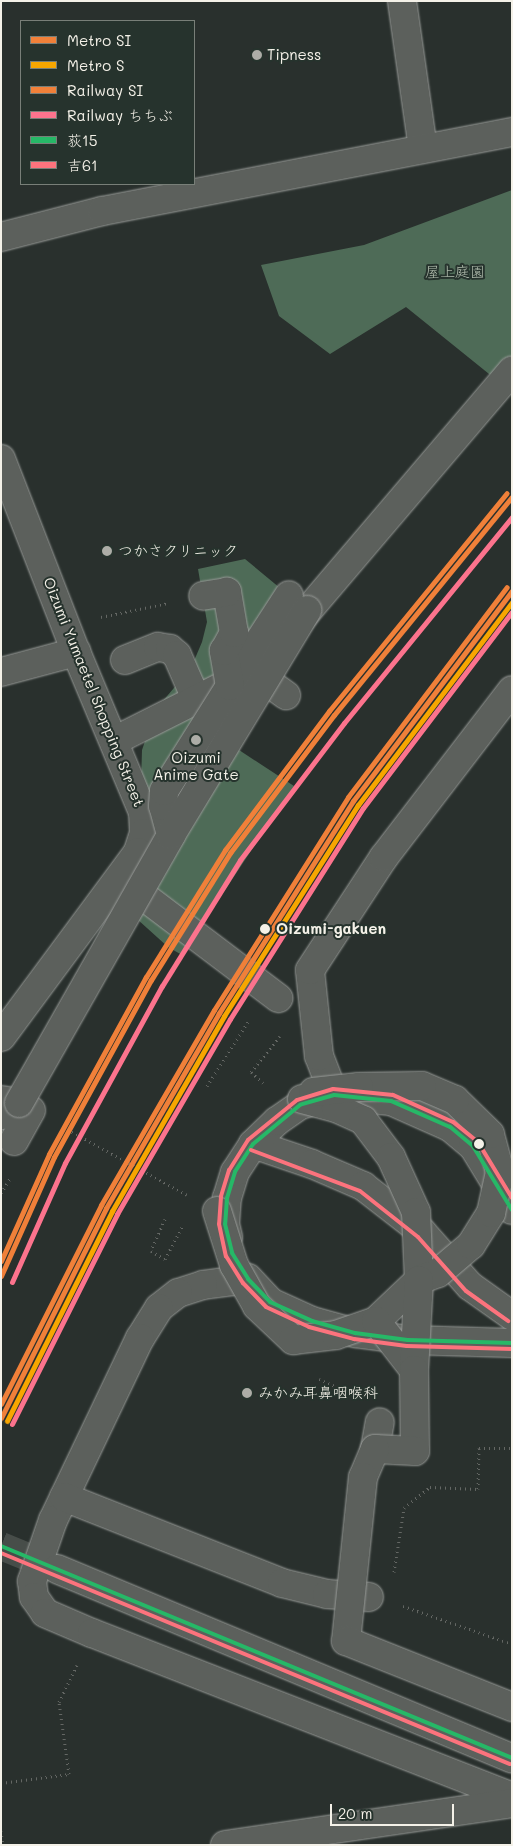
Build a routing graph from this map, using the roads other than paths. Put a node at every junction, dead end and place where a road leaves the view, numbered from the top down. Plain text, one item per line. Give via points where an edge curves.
1 (402, 1) edge
2 (512, 132) edge
3 (423, 149) junction
4 (1, 237) edge
5 (512, 370) edge
6 (1, 459) edge
7 (203, 596) road end
8 (76, 652) junction
9 (125, 660) dead end
10 (1, 672) edge
11 (230, 686) junction
12 (512, 690) edge
13 (197, 701) junction
14 (114, 741) junction
15 (170, 835) junction
16 (138, 892) junction
17 (273, 994) road end
18 (1, 1037) edge
19 (316, 1095) junction
20 (13, 1107) edge
21 (14, 1141) dead end
22 (253, 1144) junction
23 (505, 1188) edge
24 (207, 1206) road end
25 (512, 1210) edge
26 (248, 1279) junction
27 (419, 1280) junction
28 (512, 1316) edge
29 (376, 1321) junction
30 (512, 1343) edge
31 (414, 1370) junction
32 (380, 1422) dead end
33 (375, 1449) junction
34 (64, 1497) junction
35 (57, 1569) tunnel mouth
36 (369, 1597) dead end
37 (512, 1707) edge
38 (512, 1758) edge
39 (512, 1797) edge
40 (512, 1803) edge
41 (225, 1845) edge

1 - 3 street
2 - 3 street
3 - 4 street via 102,212
5 - 13 street via 276,648 226,687
6 - 8 street, Oizumi Yumaetel Shopping Street
7 - 11 street, bridge via 227,592 234,633 224,651
8 - 10 street
8 - 14 street, Oizumi Yumaetel Shopping Street
9 - 13 street via 158,647 170,650 177,656
11 - 15 street, bridge via 164,791 163,806
11 - 15 street, bridge via 298,602 275,688
12 - 19 street via 384,857 310,970 319,1056
13 - 14 street
14 - 18 street, Oizumi Yumaetel Shopping Street via 143,812 144,833 138,852
15 - 16 street, bridge
16 - 17 street
16 - 20 street, bridge
19 - 22 street via 277,1121
19 - 23 street, bridge via 359,1087 422,1086 455,1100 490,1134
19 - 25 street via 391,1101 450,1127 473,1146
19 - 27 street, bridge via 363,1120 391,1157 416,1212
20 - 21 street
22 - 26 street via 235,1172 227,1198 225,1224 232,1253
22 - 28 street via 363,1186 422,1232 470,1286
23 - 27 street, bridge via 471,1245 438,1273
24 - 29 street, bridge via 257,1306 293,1340 336,1335
26 - 30 street via 270,1302 312,1321 355,1333 408,1340
26 - 34 street via 203,1285 178,1293 159,1308 140,1338
27 - 29 street, bridge
27 - 31 street, bridge
29 - 31 street, bridge
31 - 33 street, bridge via 415,1451
32 - 33 street
33 - 37 street, bridge via 363,1476 346,1641
34 - 36 street via 282,1583 328,1594
34 - 39 street via 32,1581 34,1597 45,1613
35 - 38 street
40 - 41 street

